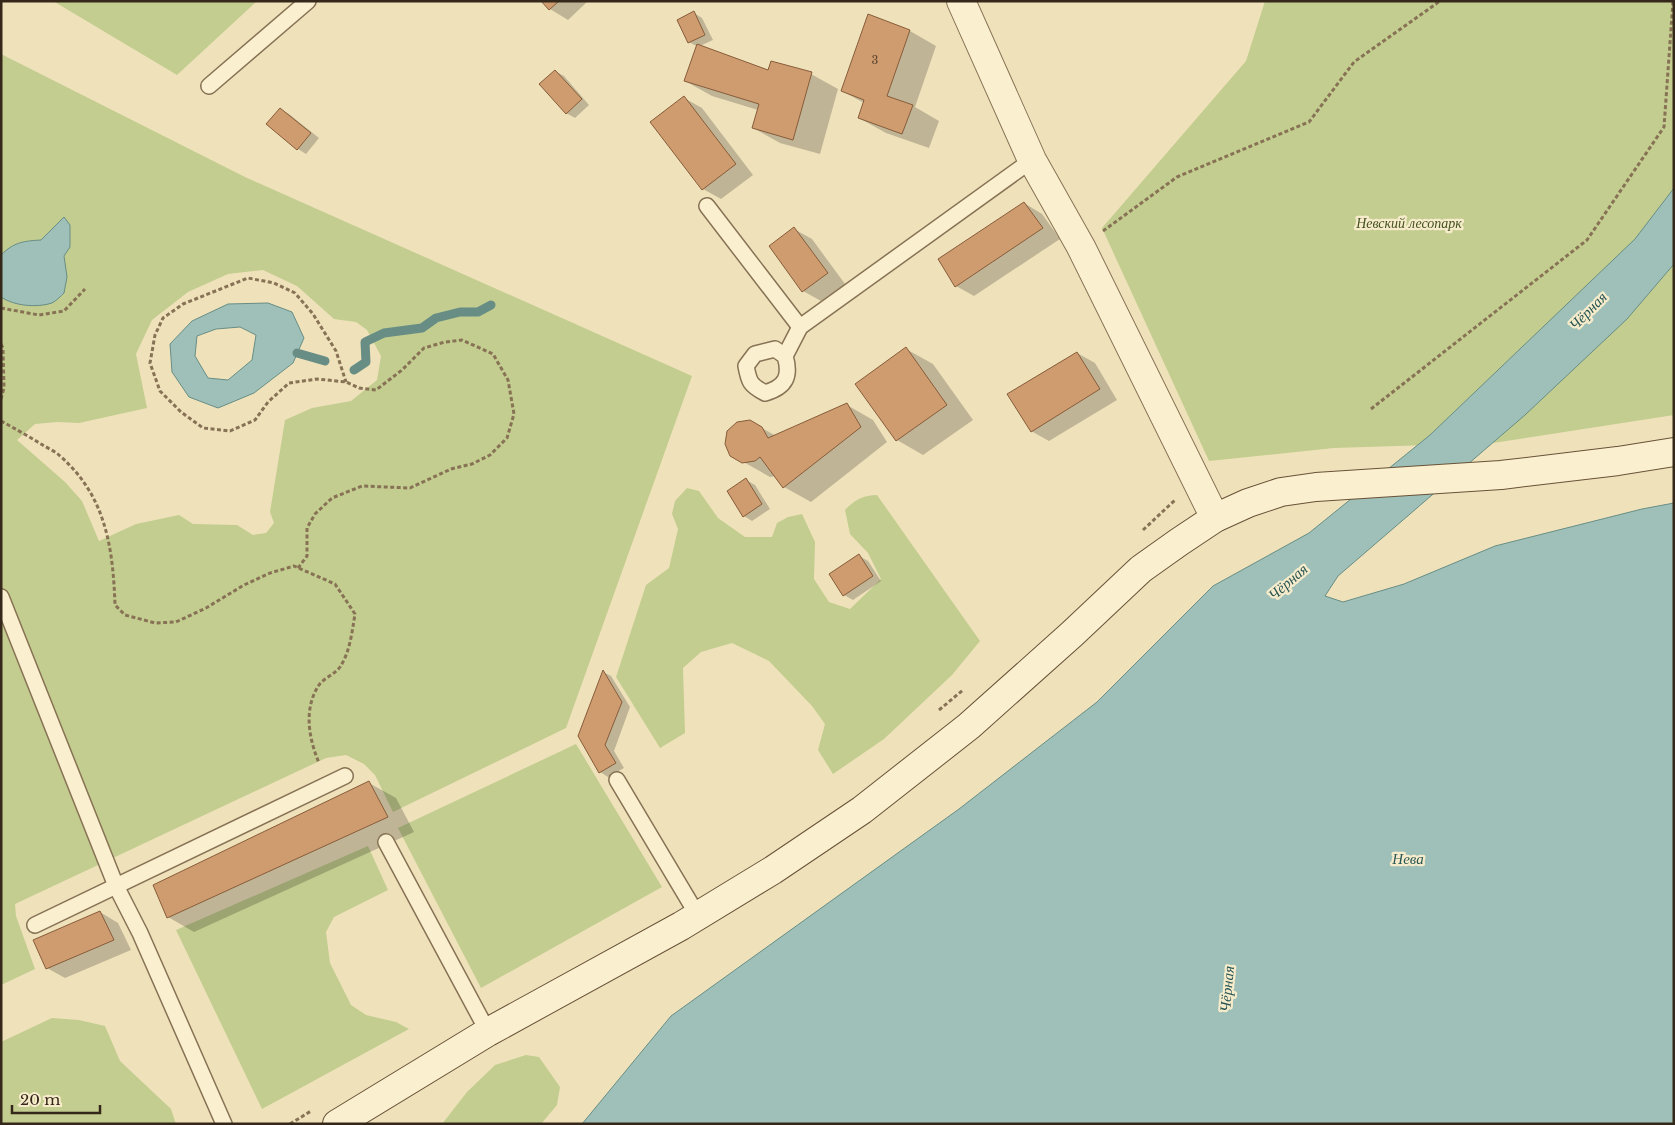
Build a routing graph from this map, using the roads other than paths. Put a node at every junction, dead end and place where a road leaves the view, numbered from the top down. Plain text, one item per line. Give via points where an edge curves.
1 (308, 1) edge
2 (961, 1) edge
3 (209, 86) dead end
4 (1032, 160) junction
5 (707, 206) dead end
6 (800, 327) junction
7 (786, 356) dead end
8 (1674, 452) edge
9 (1215, 518) junction
10 (1, 597) edge
11 (345, 776) dead end
12 (617, 780) dead end
13 (386, 842) dead end
14 (116, 886) junction
15 (698, 916) junction
16 (35, 925) dead end
17 (488, 1032) junction
18 (326, 1116) edge
19 (224, 1124) edge

1 - 3 lane
2 - 4 main road
4 - 6 lane
4 - 9 main road via 1081,247
5 - 6 lane
6 - 7 lane
8 - 9 main road via 1501,475 1282,492
9 - 15 main road via 1141,570 969,726 862,810
10 - 14 lane
11 - 14 lane
12 - 15 lane
13 - 17 lane
14 - 16 lane
14 - 19 lane
15 - 17 main road
17 - 18 main road

